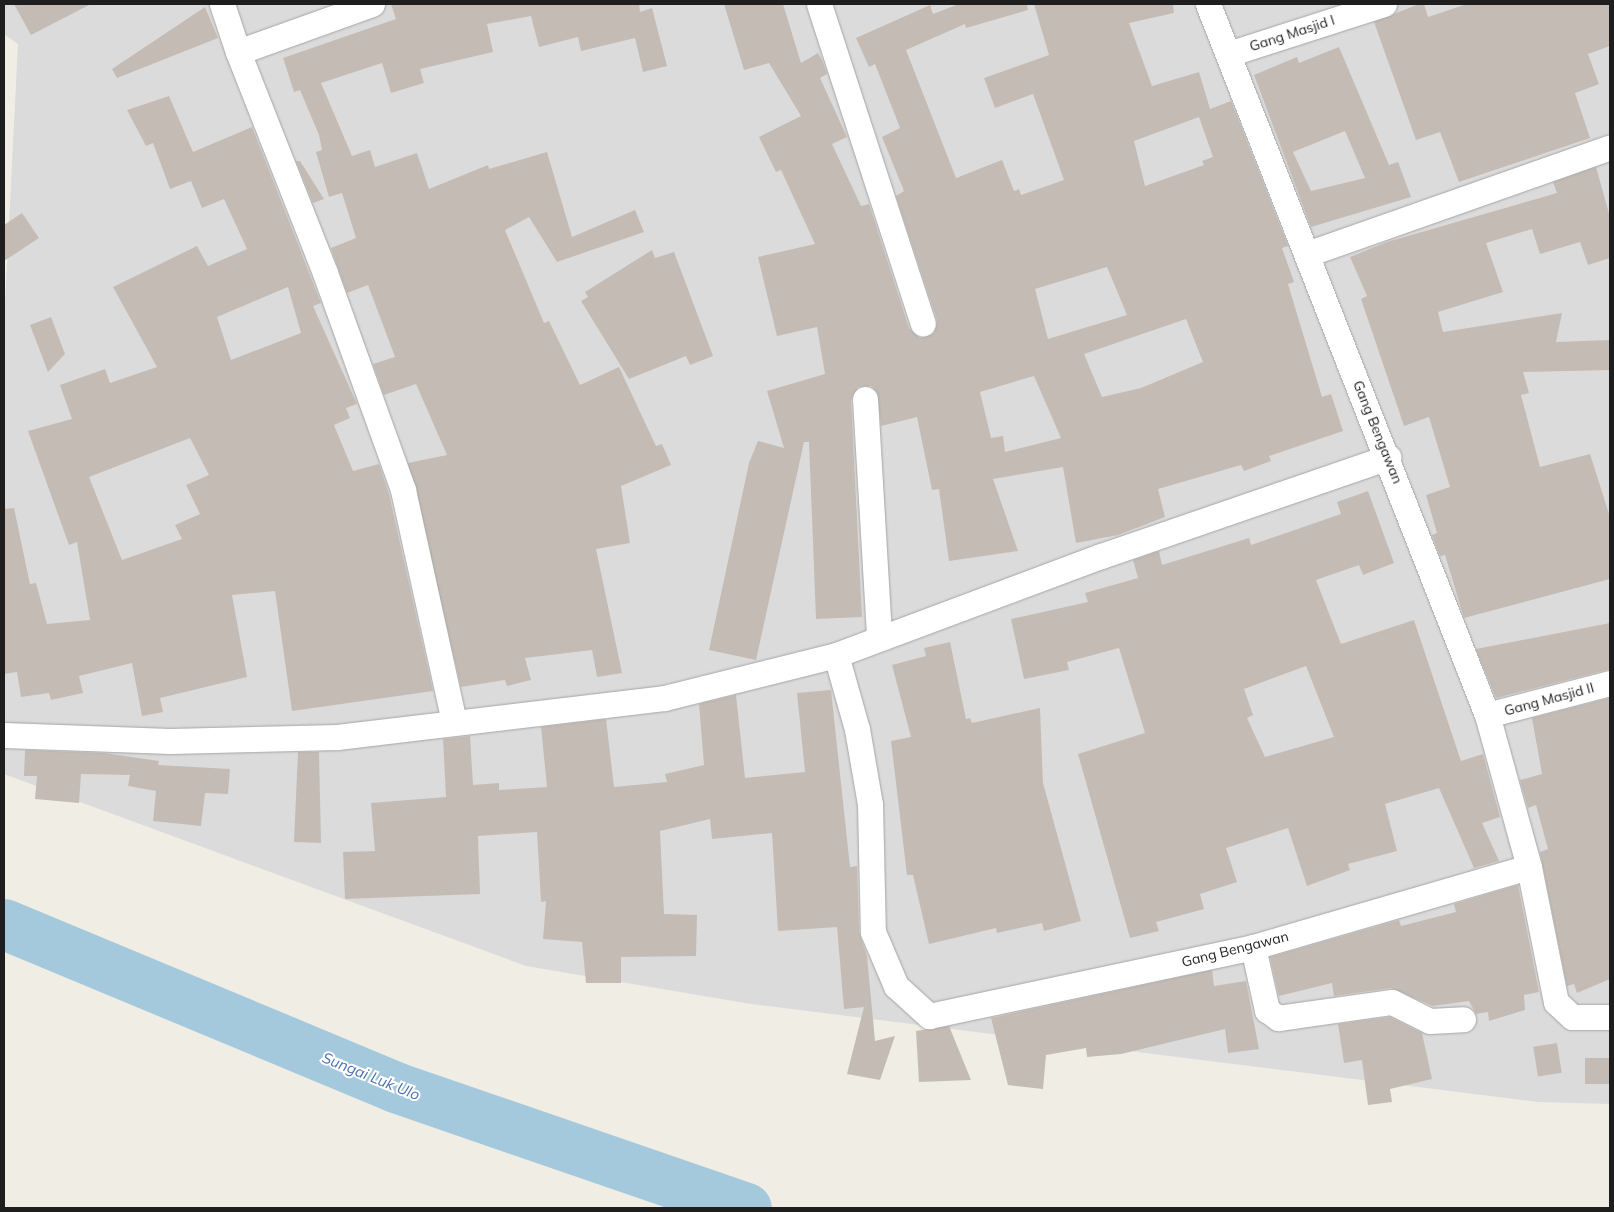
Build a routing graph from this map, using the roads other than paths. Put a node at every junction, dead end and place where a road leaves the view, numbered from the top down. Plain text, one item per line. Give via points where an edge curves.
1 (222, 4) edge
2 (372, 4) edge
3 (819, 4) edge
4 (1208, 4) edge
5 (1384, 4) edge
6 (238, 52) junction
7 (1228, 54) junction
8 (1610, 147) edge
9 (1307, 254) junction
10 (923, 324) dead end
11 (865, 399) dead end
12 (1388, 457) junction
13 (879, 637) junction
14 (836, 655) junction
15 (1610, 683) edge
16 (1487, 715) junction
17 (454, 721) junction
18 (4, 735) edge
19 (1529, 867) junction
20 (1253, 946) junction
21 (1610, 1018) edge
22 (1463, 1019) dead end

1 - 6 street
2 - 6 street
3 - 10 street
4 - 7 street, Gang Bengawan
5 - 7 street, Gang Masjid I
6 - 17 street via 328,282 403,490
7 - 9 street, Gang Bengawan
8 - 9 street
9 - 12 street, Gang Bengawan
11 - 13 street
12 - 13 street
12 - 16 street, Gang Bengawan
13 - 14 street
14 - 17 street via 664,698
14 - 20 street, Gang Bengawan via 857,730 870,804 873,932 896,986 923,1014 936,1016
15 - 16 street, Gang Masjid II
16 - 19 street, Gang Bengawan
17 - 18 street via 337,737 232,741
19 - 20 street, Gang Bengawan
19 - 21 street, Gang Bengawan via 1556,1002 1572,1018
20 - 22 street via 1267,1010 1278,1018 1392,1002 1430,1021

